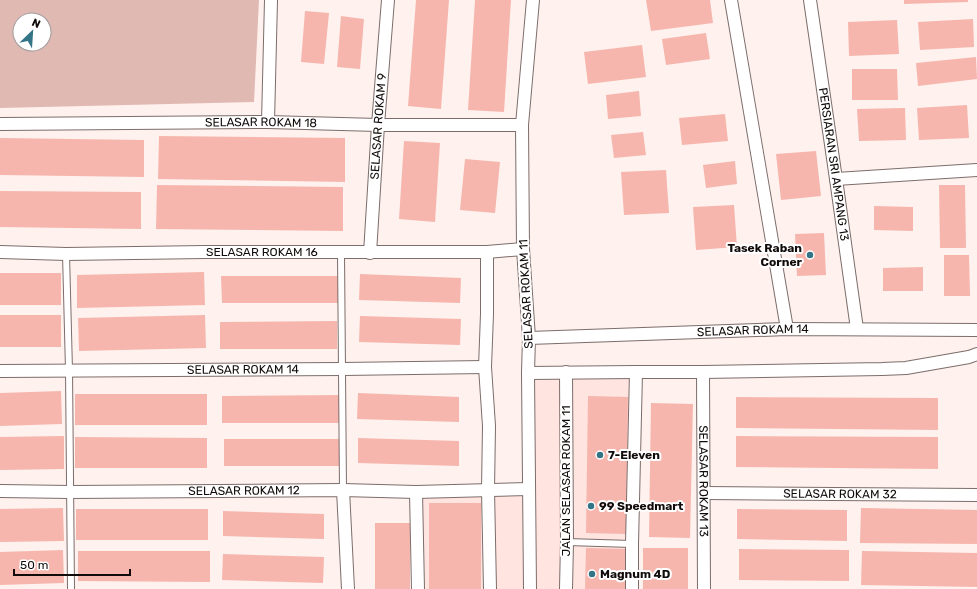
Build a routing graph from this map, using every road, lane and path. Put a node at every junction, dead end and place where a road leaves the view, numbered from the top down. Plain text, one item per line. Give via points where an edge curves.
1 (271, 0) edge
2 (388, 0) edge
3 (533, 0) edge
4 (731, 0) edge
5 (810, 0) edge
6 (268, 122) junction
7 (0, 124) edge
8 (378, 125) junction
9 (522, 125) junction
10 (977, 170) edge
11 (836, 179) junction
12 (523, 249) junction
13 (0, 252) edge
14 (487, 252) junction
15 (341, 253) junction
16 (370, 253) junction
17 (66, 254) junction
18 (787, 328) junction
19 (857, 329) junction
20 (977, 330) edge
21 (529, 338) junction
22 (977, 354) edge
23 (486, 367) junction
24 (343, 369) junction
25 (0, 370) edge
26 (69, 370) junction
27 (566, 372) junction
28 (636, 372) junction
29 (703, 372) junction
30 (528, 373) junction
31 (529, 489) junction
32 (344, 490) junction
33 (488, 490) junction
34 (0, 491) edge
35 (70, 492) junction
36 (416, 492) junction
37 (704, 493) junction
38 (977, 495) edge
39 (567, 542) junction
40 (632, 544) junction
41 (71, 589) edge
42 (348, 589) edge
43 (418, 589) edge
44 (490, 589) edge
45 (530, 589) edge
46 (566, 589) edge
47 (632, 589) edge
48 (704, 589) edge

1 - 6 street
2 - 8 street, SELASAR ROKAM 9
3 - 9 street, SELASAR ROKAM 11
4 - 18 street
5 - 11 street, PERSIARAN SRI AMPANG 13
6 - 7 street, SELASAR ROKAM 18
6 - 8 street, SELASAR ROKAM 18
8 - 9 street, SELASAR ROKAM 18
8 - 16 street, SELASAR ROKAM 9
9 - 12 street, SELASAR ROKAM 11
10 - 11 street
11 - 19 street, PERSIARAN SRI AMPANG 13
12 - 14 street, SELASAR ROKAM 16
12 - 21 street, SELASAR ROKAM 11
13 - 17 street, SELASAR ROKAM 16
14 - 16 street, SELASAR ROKAM 16
14 - 23 street
15 - 16 street, SELASAR ROKAM 16
15 - 17 street, SELASAR ROKAM 16
15 - 24 lane
17 - 26 lane
18 - 19 street, SELASAR ROKAM 14
18 - 21 street, SELASAR ROKAM 14
19 - 20 street, SELASAR ROKAM 14
21 - 30 street, SELASAR ROKAM 11
22 - 29 street via 906,368
23 - 24 street, SELASAR ROKAM 14
23 - 33 street via 489,426
24 - 26 street, SELASAR ROKAM 14
24 - 32 lane
25 - 26 street, SELASAR ROKAM 14
26 - 35 lane
27 - 28 street
27 - 30 street
27 - 39 street, JALAN SELASAR ROKAM 11
28 - 29 street
28 - 40 street
29 - 37 street, SELASAR ROKAM 13
30 - 31 street, SELASAR ROKAM 11
31 - 33 street, SELASAR ROKAM 12
31 - 45 street, SELASAR ROKAM 11
32 - 35 street, SELASAR ROKAM 12
32 - 36 street, SELASAR ROKAM 12
32 - 42 street
33 - 36 street, SELASAR ROKAM 12
33 - 44 street
34 - 35 street, SELASAR ROKAM 12
35 - 41 lane
36 - 43 street
37 - 38 street, SELASAR ROKAM 32
37 - 48 street, SELASAR ROKAM 13
39 - 40 lane
39 - 46 street, JALAN SELASAR ROKAM 11
40 - 47 street

